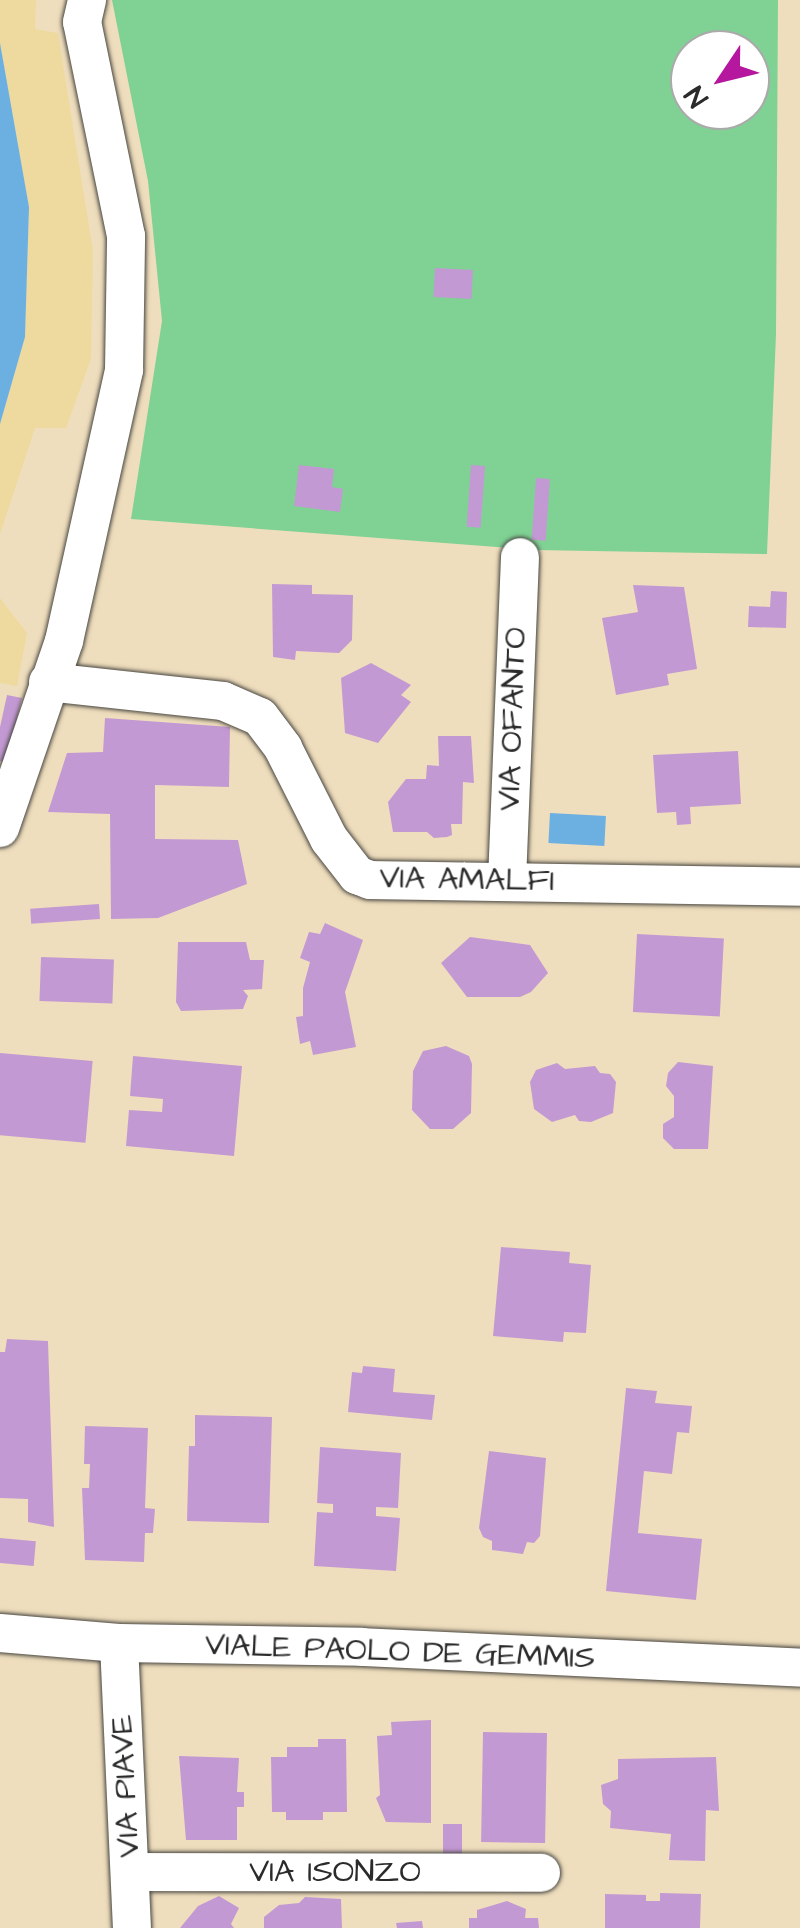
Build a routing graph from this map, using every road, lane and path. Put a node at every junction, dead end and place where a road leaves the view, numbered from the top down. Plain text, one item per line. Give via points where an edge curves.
1 (87, 0) edge
2 (520, 558) dead end
3 (48, 682) junction
4 (0, 828) edge
5 (507, 881) junction
6 (800, 888) edge
7 (0, 1632) edge
8 (119, 1643) junction
9 (800, 1668) edge
10 (130, 1872) junction
11 (540, 1873) dead end
12 (132, 1928) edge

1 - 3 street via 82,22 126,236 124,370 64,641
2 - 5 street, VIA OFANTO
3 - 4 street
3 - 5 street, VIA AMALFI via 244,708 272,730 329,839 358,875
5 - 6 street, VIA AMALFI
7 - 8 street, VIALE PAOLO DE GEMMIS
8 - 9 street, VIALE PAOLO DE GEMMIS
8 - 10 street, VIA PIAVE
10 - 11 street, VIA ISONZO
10 - 12 street, VIA PIAVE

